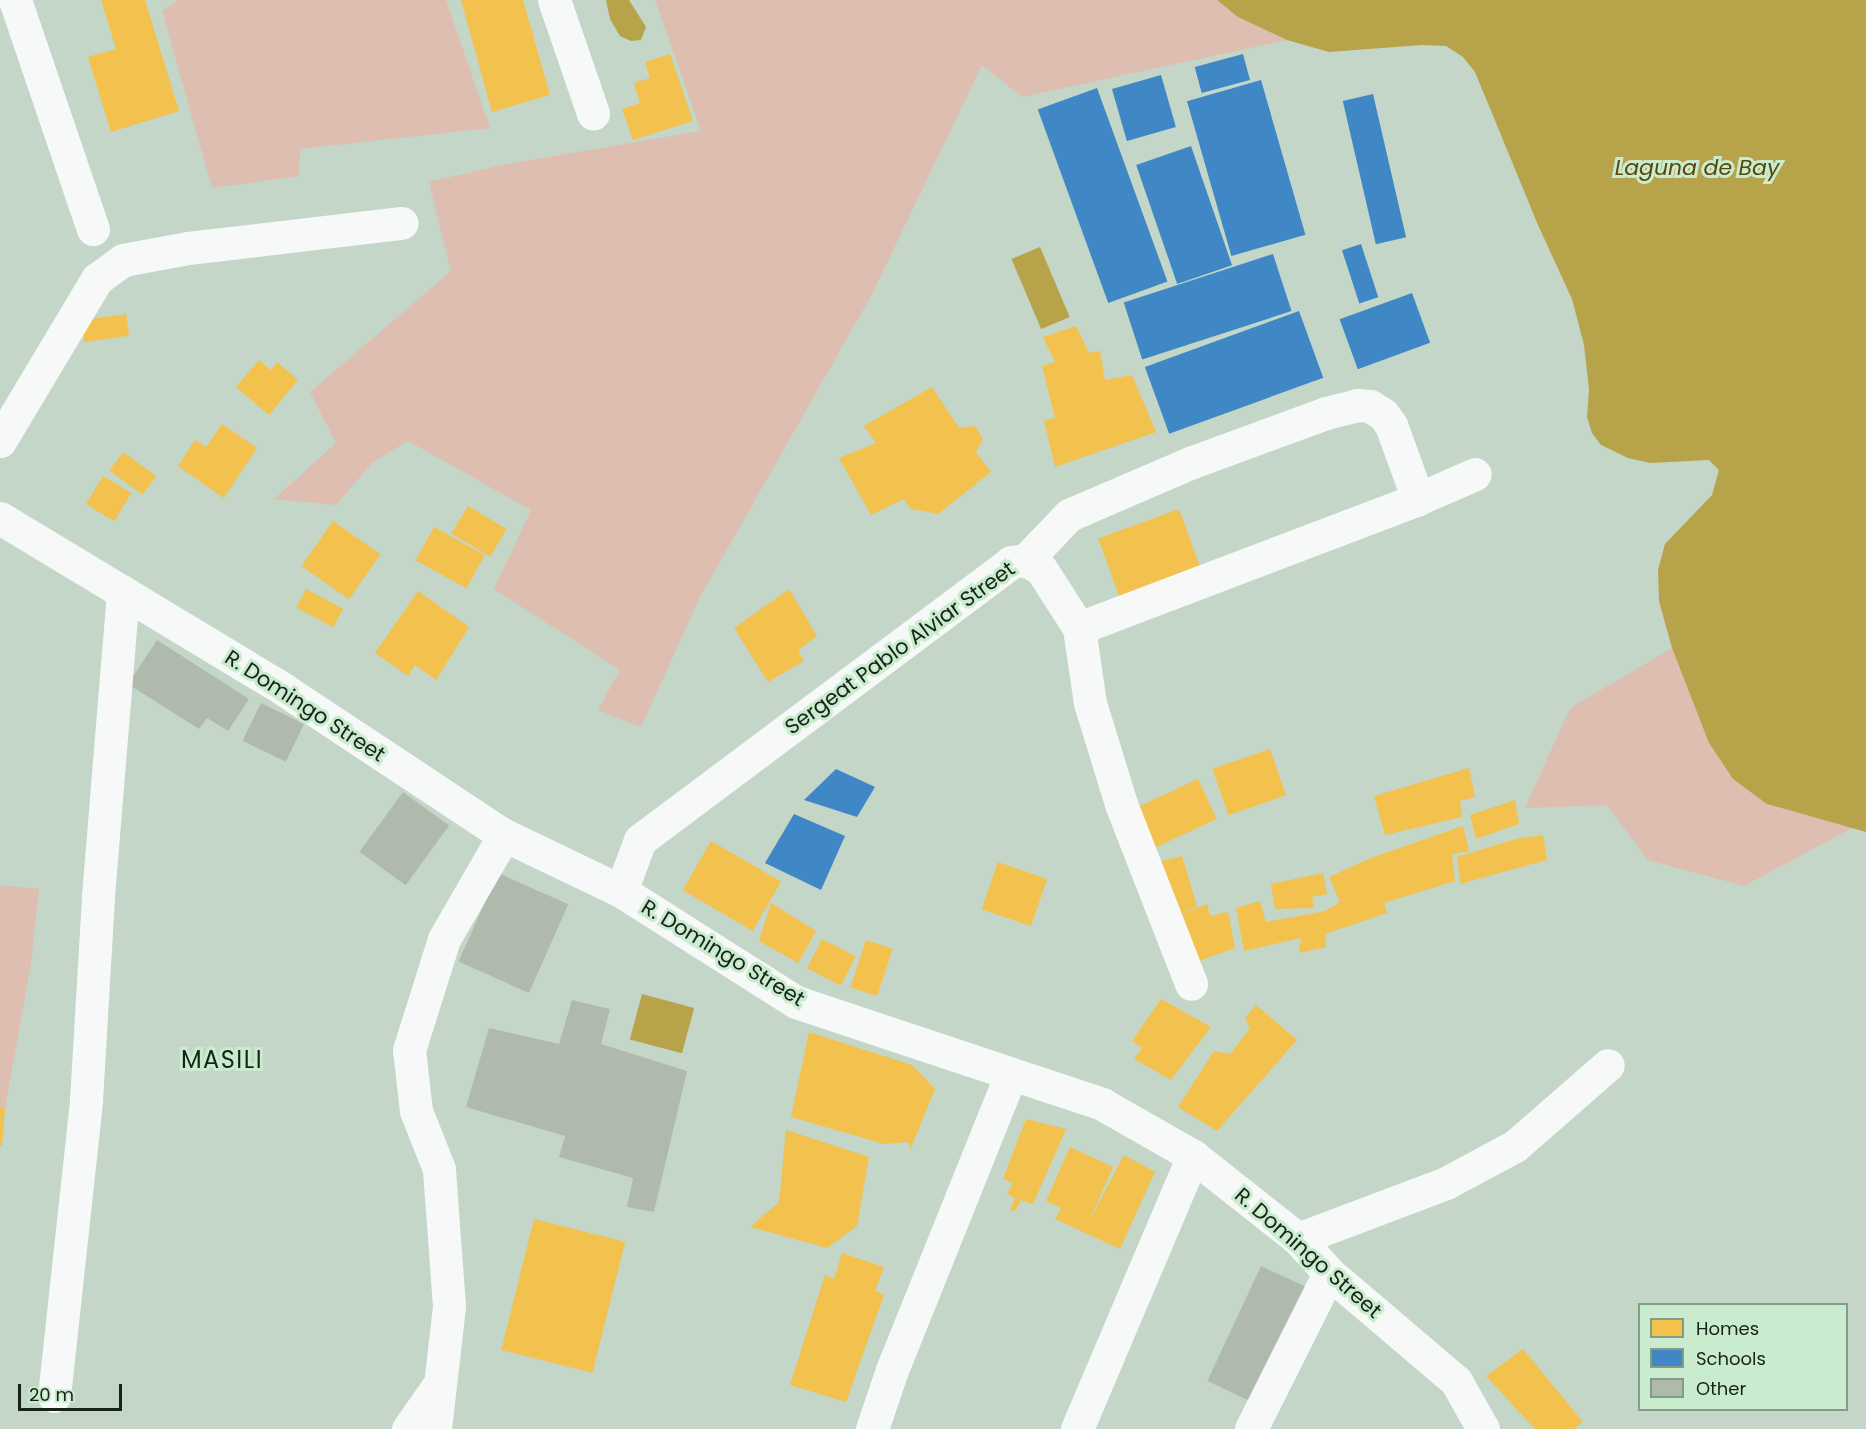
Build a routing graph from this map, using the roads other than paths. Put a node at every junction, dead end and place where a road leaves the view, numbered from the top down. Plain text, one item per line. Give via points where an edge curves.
1 (15, 0) edge
2 (554, 0) edge
3 (593, 113) dead end
4 (402, 223) dead end
5 (93, 229) dead end
6 (0, 441) edge
7 (1475, 474) dead end
8 (1418, 500) junction
9 (0, 518) edge
10 (1026, 560) junction
11 (123, 592) junction
12 (1079, 628) junction
13 (504, 835) junction
14 (621, 891) junction
15 (1191, 984) dead end
16 (1608, 1065) dead end
17 (1011, 1074) junction
18 (1193, 1156) junction
19 (1298, 1239) junction
20 (1329, 1273) junction
21 (440, 1382) junction
22 (54, 1396) dead end
23 (408, 1429) edge
24 (435, 1429) edge
25 (872, 1429) edge
26 (1077, 1429) edge
27 (1251, 1429) edge
28 (1483, 1429) edge

1 - 5 street
2 - 3 street
4 - 6 street via 188,248 123,260 97,279
7 - 8 street
8 - 10 street via 1391,425 1370,406 1357,405 1190,463 1069,515
8 - 12 street
9 - 11 street, R. Domingo Street
10 - 12 street, Sergeat Pablo Alviar Street via 1041,569
10 - 14 street, Sergeat Pablo Alviar Street via 1011,562 640,840
11 - 13 street, R. Domingo Street via 283,689
11 - 22 street via 86,1100
12 - 15 street via 1090,703 1121,804
13 - 14 street, R. Domingo Street
13 - 21 street via 444,939 410,1050 416,1111 439,1169 449,1306
14 - 17 street, R. Domingo Street via 796,1002
16 - 19 street via 1515,1146 1446,1183
17 - 18 street, R. Domingo Street via 1102,1104
17 - 25 street
18 - 19 street, R. Domingo Street
18 - 26 street
19 - 20 street, R. Domingo Street
20 - 27 street
20 - 28 street, R. Domingo Street via 1456,1381
21 - 23 street
21 - 24 street

